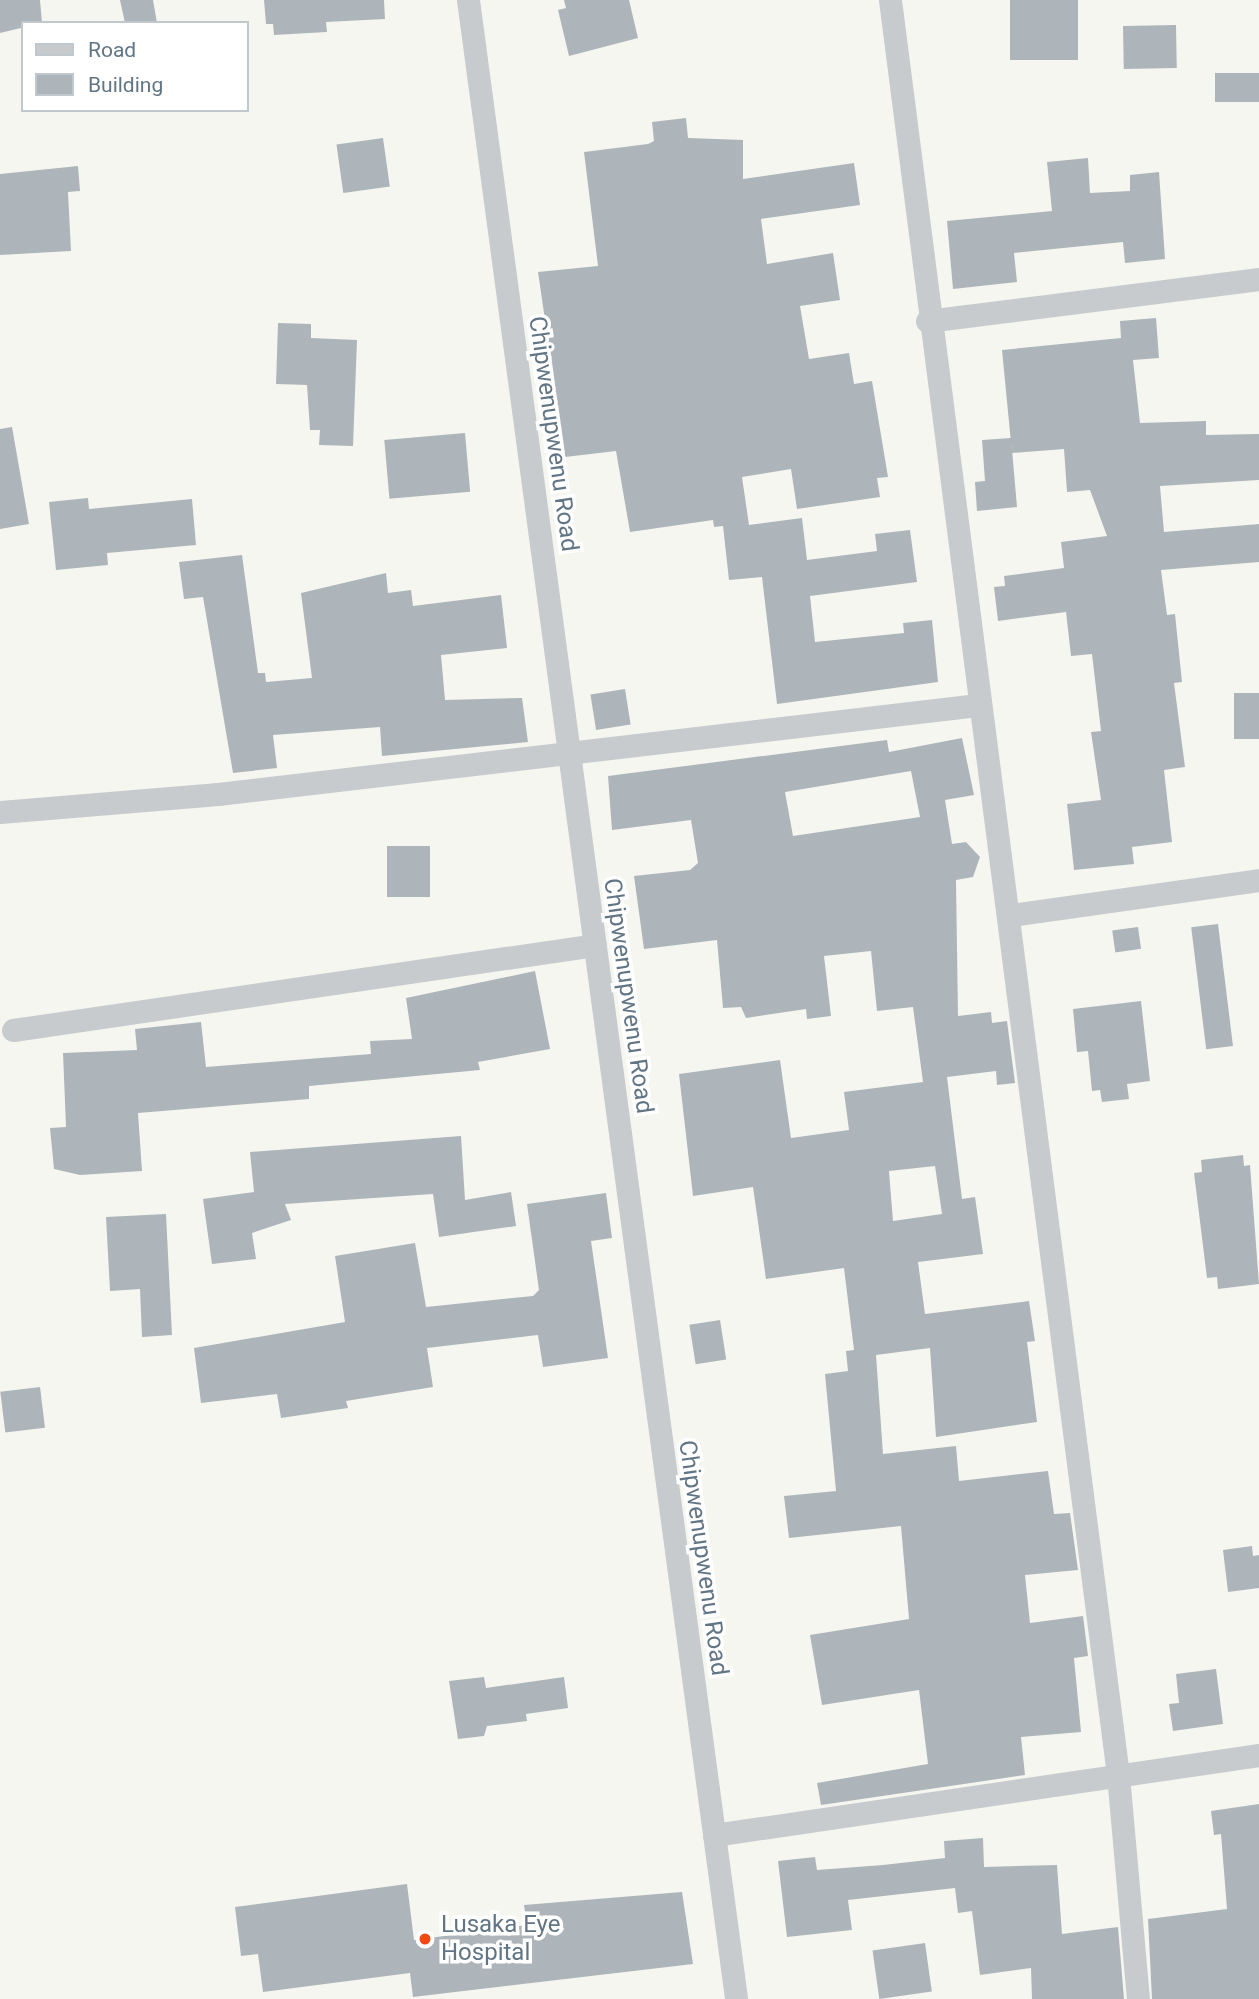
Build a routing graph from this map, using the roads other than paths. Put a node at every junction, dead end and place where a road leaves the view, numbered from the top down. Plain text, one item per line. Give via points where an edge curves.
1 (468, 0) edge
2 (890, 0) edge
3 (1259, 279) edge
4 (927, 321) junction
5 (978, 705) junction
6 (570, 753) junction
7 (0, 812) edge
8 (1259, 880) edge
9 (1011, 915) junction
10 (595, 945) junction
11 (13, 1030) dead end
12 (1259, 1755) edge
13 (1118, 1774) junction
14 (714, 1835) junction
15 (736, 1999) edge
16 (1138, 1999) edge

1 - 6 street, Chipwenupwenu Road
2 - 4 street
3 - 4 street
4 - 5 street
5 - 6 street
5 - 9 street
6 - 7 street
6 - 10 street, Chipwenupwenu Road
8 - 9 street
9 - 13 street
10 - 11 street
10 - 14 street, Chipwenupwenu Road
12 - 13 street
13 - 14 street
13 - 16 street
14 - 15 street, Chipwenupwenu Road

